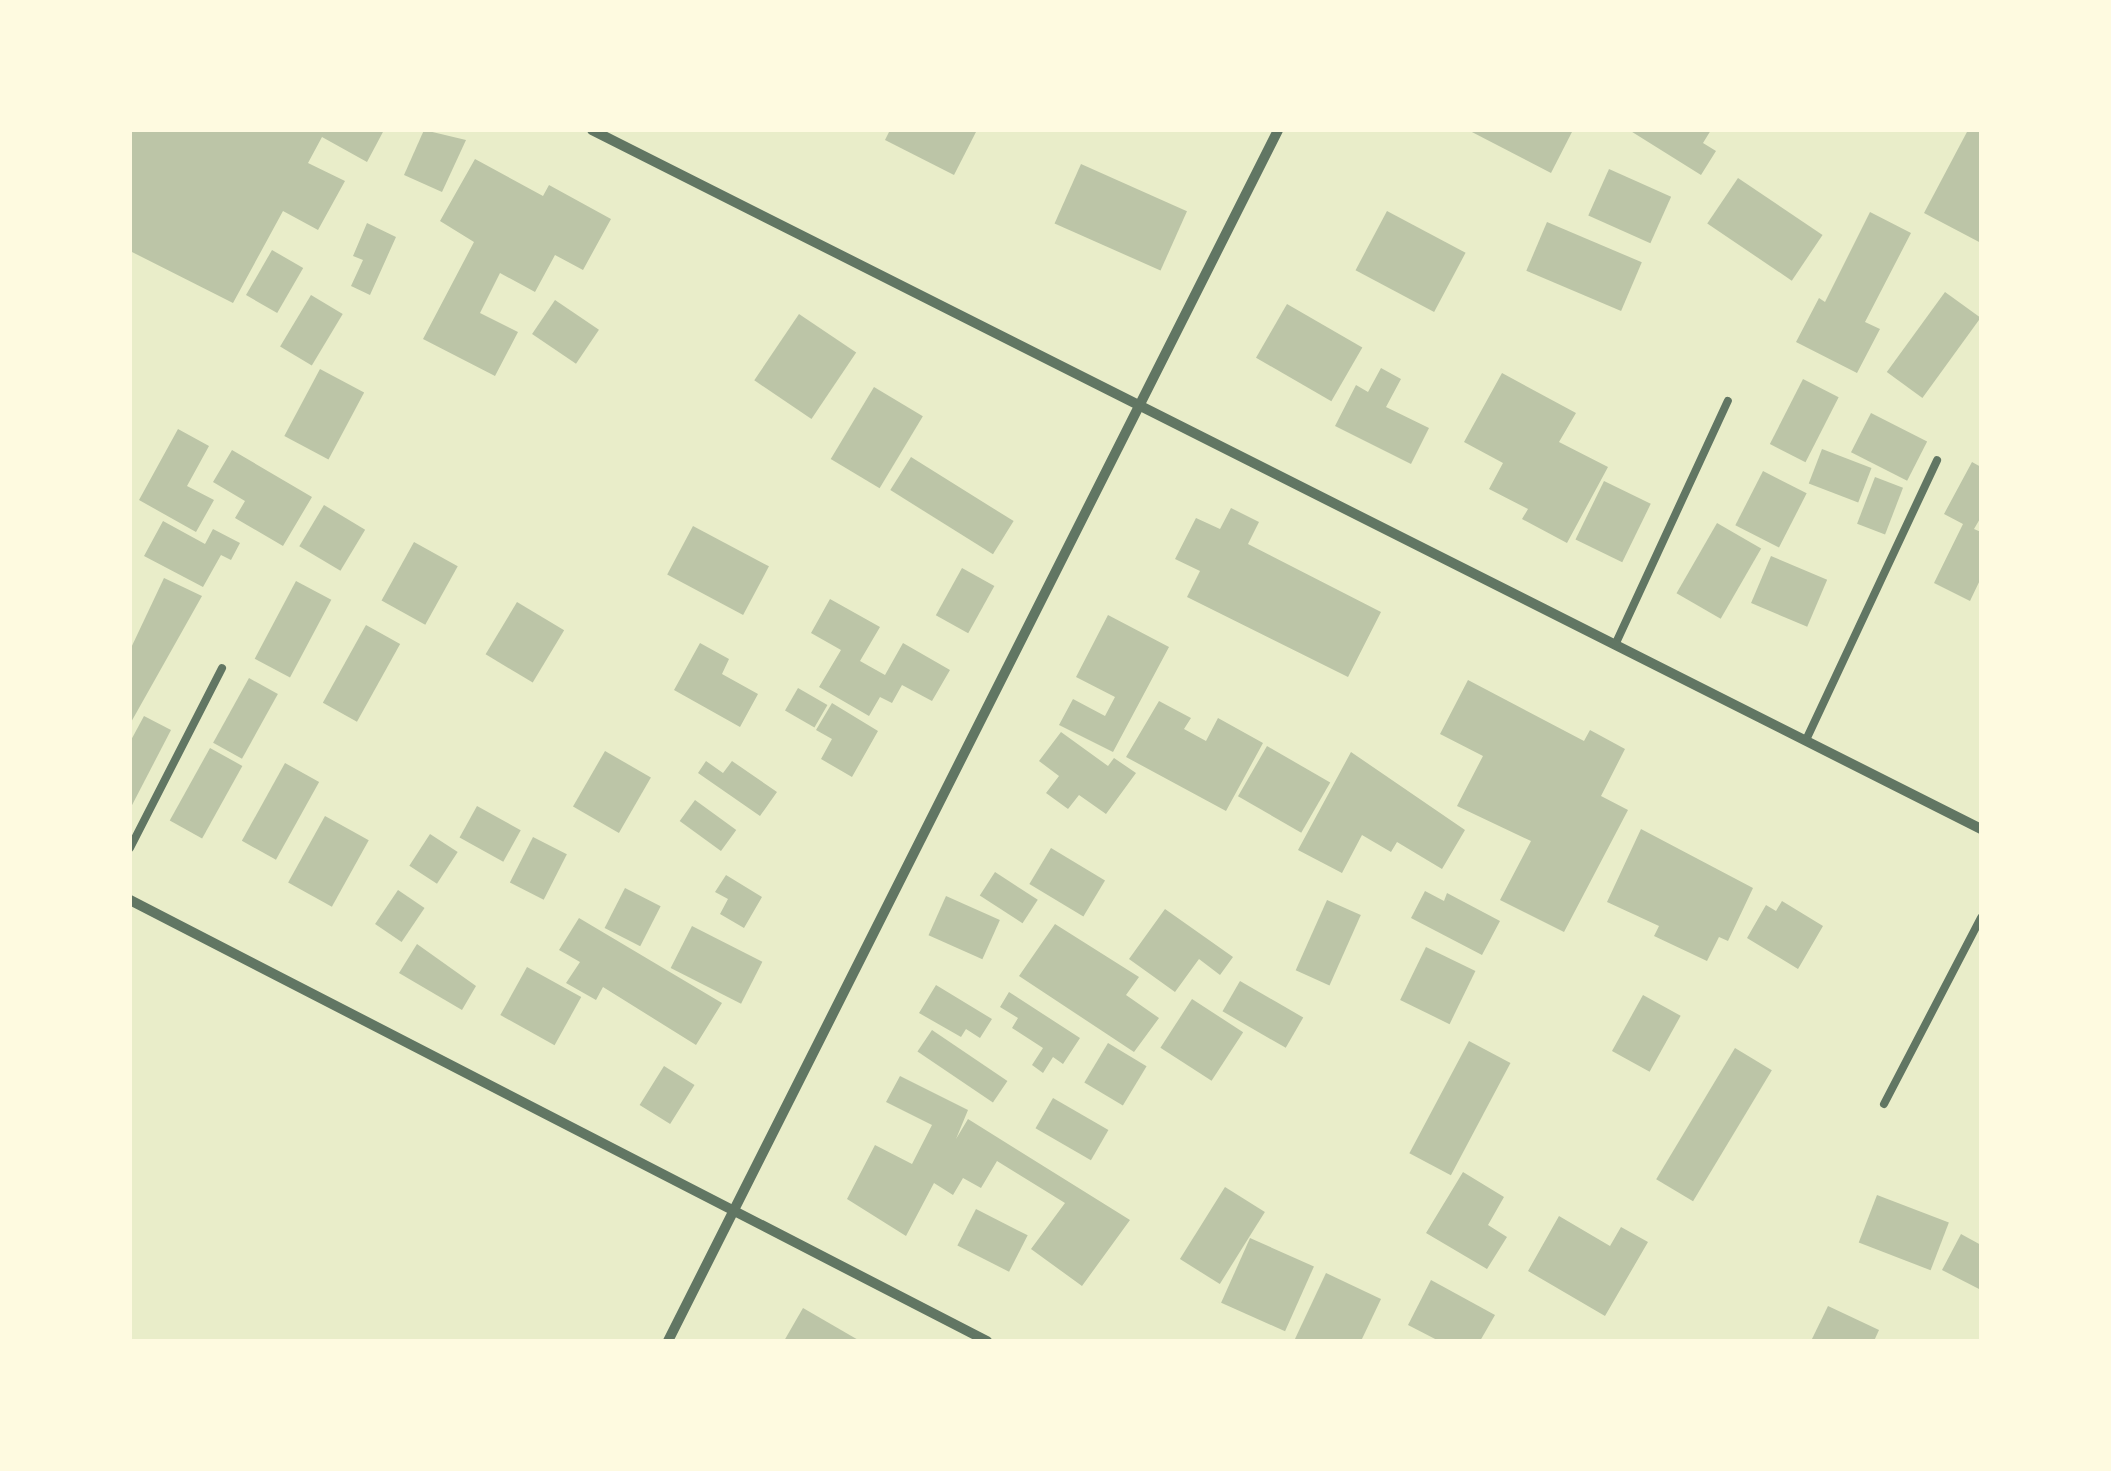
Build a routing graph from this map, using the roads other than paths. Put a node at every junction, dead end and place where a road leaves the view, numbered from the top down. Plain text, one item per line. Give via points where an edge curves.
1 (592, 130) edge
2 (1278, 130) edge
3 (1728, 401) dead end
4 (1134, 404) junction
5 (1937, 460) dead end
6 (1615, 645) junction
7 (222, 668) dead end
8 (1806, 740) junction
9 (1981, 828) edge
10 (130, 848) edge
11 (130, 900) edge
12 (1981, 918) edge
13 (1884, 1104) dead end
14 (736, 1214) junction
15 (668, 1341) edge
16 (987, 1341) edge

1 - 4 street
2 - 4 street
3 - 6 lane
4 - 6 street
4 - 14 street
5 - 8 lane
6 - 8 street
7 - 10 lane
8 - 9 street
11 - 14 street
12 - 13 lane
14 - 15 street
14 - 16 street

